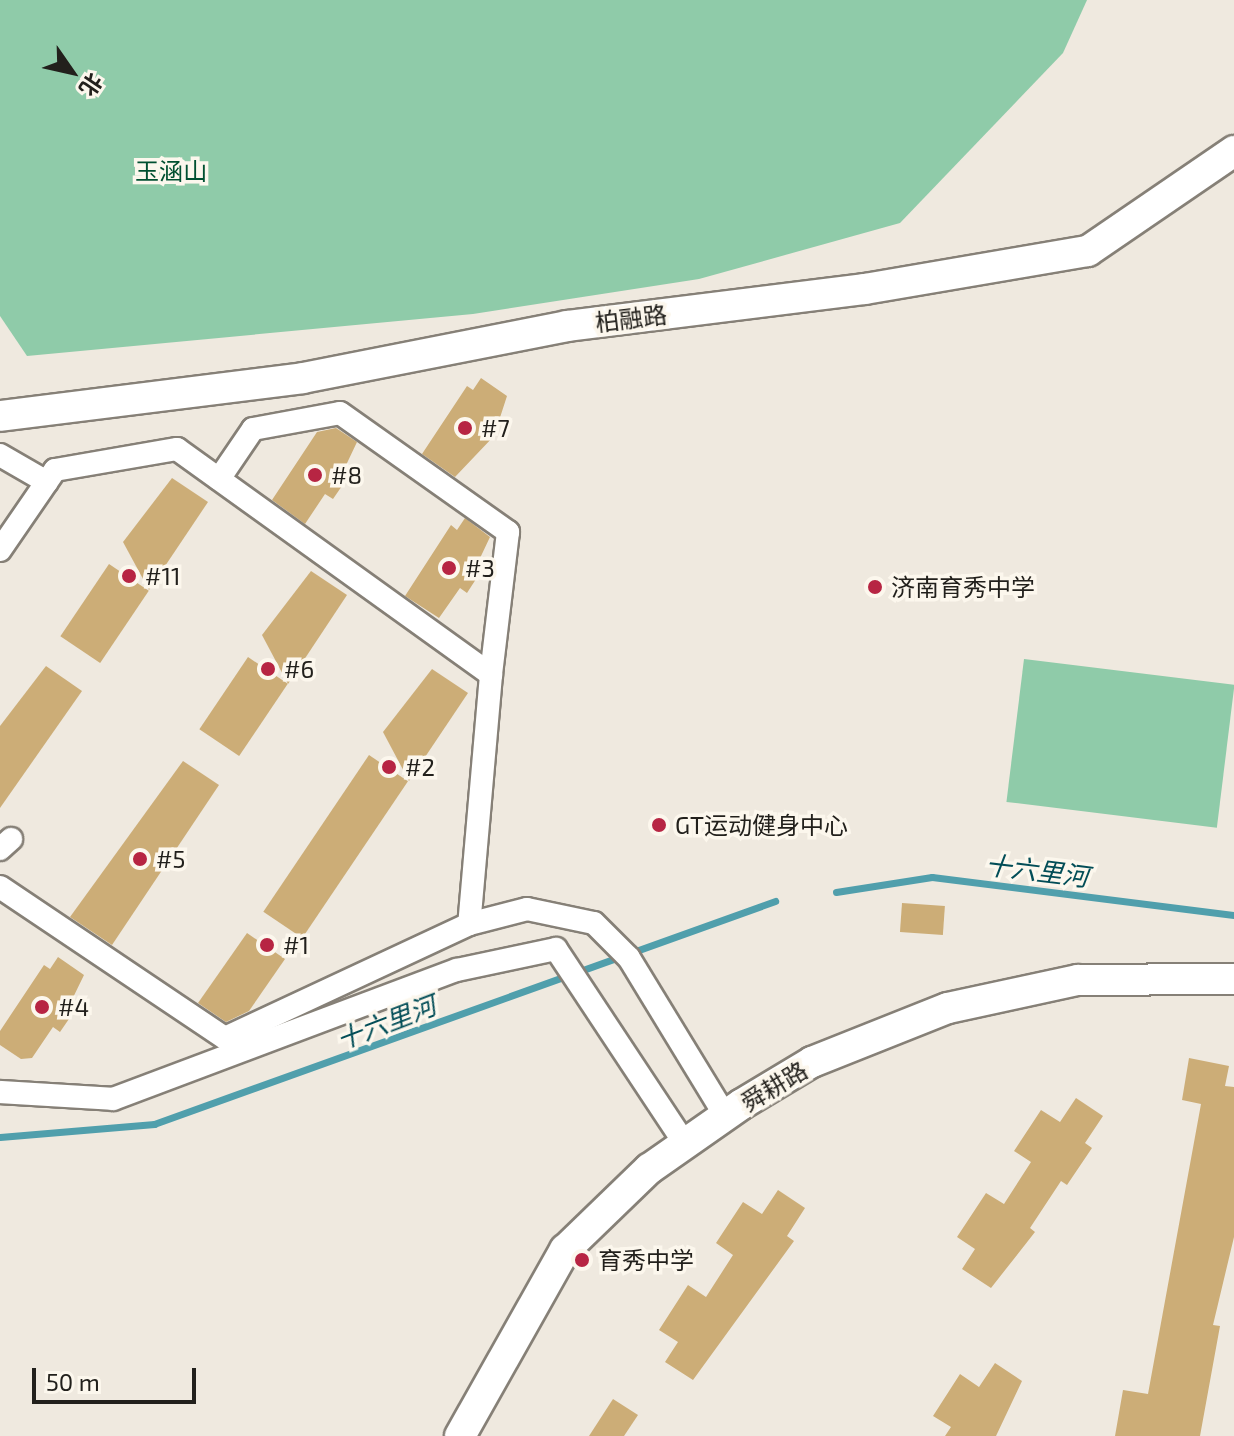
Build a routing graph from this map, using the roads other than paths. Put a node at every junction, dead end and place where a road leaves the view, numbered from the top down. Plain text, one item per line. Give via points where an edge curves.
1 (1234, 151) edge
2 (0, 416) edge
3 (0, 455) edge
4 (219, 479) junction
5 (47, 482) junction
6 (0, 550) edge
7 (491, 675) junction
8 (0, 887) edge
9 (469, 924) junction
10 (1234, 979) edge
11 (0, 1092) edge
12 (725, 1115) junction
13 (685, 1144) junction
14 (460, 1436) edge

1 - 2 street, 柏融路 via 1088,251 865,289 567,326 303,378
3 - 5 street
4 - 5 street via 177,449 55,470
4 - 7 street
4 - 7 street via 253,429 340,413 508,532
5 - 6 street
7 - 9 street
8 - 9 street via 225,1038
9 - 12 street via 527,909 561,912 594,923 622,951
10 - 12 street, 舜耕路 via 1078,980 948,1008 812,1062
11 - 13 street via 113,1099 457,970 556,949
12 - 13 street, 舜耕路
13 - 14 street, 舜耕路 via 565,1250

